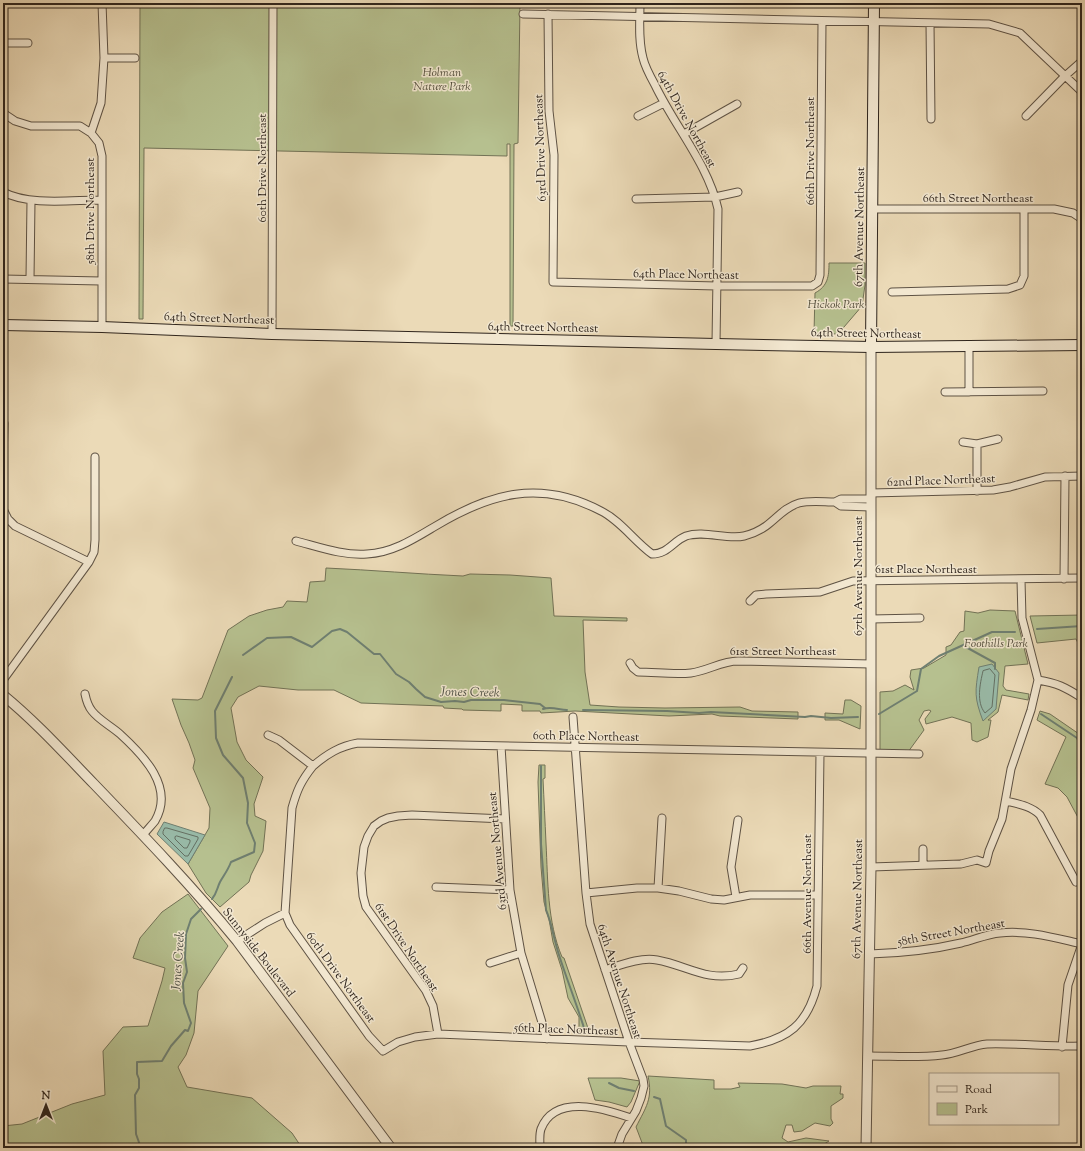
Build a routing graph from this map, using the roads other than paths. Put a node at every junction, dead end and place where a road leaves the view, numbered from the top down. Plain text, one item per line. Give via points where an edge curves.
1 (102, 3) edge
2 (273, 3) edge
3 (640, 3) edge
4 (874, 3) edge
5 (523, 14) dead end
6 (548, 14) junction
7 (640, 16) junction
8 (822, 21) junction
9 (874, 22) junction
10 (930, 23) junction
11 (3, 42) edge
12 (28, 43) dead end
13 (104, 58) junction
14 (134, 58) dead end
15 (1082, 61) edge
16 (1065, 76) junction
17 (1082, 92) edge
18 (664, 104) junction
19 (737, 104) dead end
20 (3, 113) edge
21 (638, 116) dead end
22 (1026, 116) dead end
23 (931, 119) dead end
24 (91, 133) junction
25 (684, 134) junction
26 (3, 192) edge
27 (738, 192) dead end
28 (715, 197) junction
29 (636, 199) dead end
30 (31, 200) junction
31 (101, 200) junction
32 (872, 209) junction
33 (1024, 210) junction
34 (1082, 219) edge
35 (3, 279) edge
36 (30, 279) junction
37 (101, 281) junction
38 (553, 282) joint
39 (818, 282) joint
40 (717, 286) junction
41 (892, 292) dead end
42 (3, 326) edge
43 (102, 327) junction
44 (272, 334) junction
45 (716, 344) junction
46 (1082, 345) edge
47 (871, 347) junction
48 (969, 347) junction
49 (1043, 391) dead end
50 (945, 392) dead end
51 (969, 392) junction
52 (4, 423) dead end
53 (998, 440) dead end
54 (963, 442) dead end
55 (977, 444) junction
56 (95, 457) dead end
57 (3, 462) edge
58 (1065, 476) junction
59 (1082, 476) edge
60 (978, 491) junction
61 (871, 500) junction
62 (3, 509) edge
63 (296, 540) dead end
64 (89, 562) junction
65 (1082, 578) edge
66 (1064, 579) junction
67 (872, 580) junction
68 (1021, 580) junction
69 (750, 601) dead end
70 (920, 618) dead end
71 (871, 619) junction
72 (630, 663) dead end
73 (870, 664) junction
74 (3, 680) edge
75 (1038, 680) junction
76 (85, 694) dead end
77 (3, 695) edge
78 (1082, 698) edge
79 (573, 717) dead end
80 (268, 735) dead end
81 (501, 746) junction
82 (574, 747) junction
83 (820, 753) junction
84 (871, 753) junction
85 (919, 754) dead end
86 (312, 766) junction
87 (1006, 801) junction
88 (662, 818) dead end
89 (505, 819) junction
90 (738, 820) dead end
91 (143, 835) junction
92 (923, 850) dead end
93 (923, 865) junction
94 (871, 868) junction
95 (1076, 882) dead end
96 (436, 887) dead end
97 (658, 888) junction
98 (510, 890) junction
99 (586, 893) junction
100 (818, 896) junction
101 (736, 897) junction
102 (285, 913) junction
103 (237, 941) junction
104 (1082, 944) edge
105 (521, 954) junction
106 (870, 954) junction
107 (490, 963) dead end
108 (743, 968) dead end
109 (605, 970) junction
110 (795, 1028) joint
111 (438, 1034) junction
112 (547, 1039) junction
113 (629, 1042) junction
114 (1082, 1046) edge
115 (1062, 1047) junction
116 (383, 1051) joint
117 (868, 1056) junction
118 (631, 1118) junction
119 (391, 1148) edge
120 (540, 1148) edge
121 (617, 1148) edge
122 (866, 1148) edge

1 - 13 street
2 - 44 street, 60th Drive Northeast
3 - 7 street, 64th Drive Northeast
4 - 9 main road, 67th Avenue Northeast
5 - 6 street
6 - 7 street
6 - 38 street, 63rd Drive Northeast via 549,111 554,155
7 - 8 street
7 - 18 street, 64th Drive Northeast via 642,56
8 - 9 street
8 - 39 street, 66th Drive Northeast
9 - 10 street
9 - 32 main road, 67th Avenue Northeast
10 - 16 street via 989,24 1013,30 1020,33
10 - 23 street
11 - 12 street
13 - 14 street
13 - 24 street via 101,103
15 - 16 street
16 - 17 street
16 - 22 street
18 - 21 street
18 - 25 street, 64th Drive Northeast
19 - 25 street
20 - 24 street via 15,121 32,126 80,126
24 - 31 street, 58th Drive Northeast via 99,143 102,156
25 - 28 street, 64th Drive Northeast
26 - 30 street
27 - 28 street
28 - 29 street
28 - 40 street, 64th Drive Northeast via 718,209
30 - 31 street
30 - 36 street
31 - 37 street, 58th Drive Northeast
32 - 33 street, 66th Street Northeast
32 - 47 main road, 67th Avenue Northeast
33 - 34 street, 66th Street Northeast via 1064,210
33 - 41 street via 1024,276 1020,285 1008,289
35 - 36 street
36 - 37 street
37 - 43 street, 58th Drive Northeast
38 - 40 street, 64th Place Northeast
39 - 40 street, 64th Place Northeast via 812,286
40 - 45 street, 64th Drive Northeast
42 - 43 main road, 64th Street Northeast
43 - 44 main road, 64th Street Northeast
44 - 45 main road, 64th Street Northeast
45 - 47 main road, 64th Street Northeast
46 - 48 main road, 64th Street Northeast
47 - 48 main road, 64th Street Northeast
47 - 61 street, 67th Avenue Northeast
48 - 51 street
49 - 51 street
50 - 51 street
52 - 57 street
53 - 55 street
54 - 55 street
55 - 60 street
56 - 64 street via 95,540 94,552
58 - 59 street, 62nd Place Northeast
58 - 60 street, 62nd Place Northeast via 1045,477 1010,487
58 - 66 street
60 - 61 street, 62nd Place Northeast
61 - 63 street, 62nd Place Northeast via 841,506 835,502 799,503 779,514 757,532 742,536 686,536 660,554 652,554 602,512 568,498 533,493 506,496 474,505 399,546 379,552 353,554
61 - 67 street, 67th Avenue Northeast
62 - 64 street via 15,526
64 - 74 street
65 - 66 street, 61st Place Northeast
66 - 68 street, 61st Place Northeast
67 - 68 street, 61st Place Northeast
67 - 69 street, 61st Place Northeast via 853,581 820,592 756,595
67 - 71 street, 67th Avenue Northeast
68 - 75 street via 1022,618
70 - 71 street
71 - 73 street, 67th Avenue Northeast
72 - 73 street, 61st Street Northeast via 638,672 680,673 692,673 738,660
73 - 84 street, 67th Avenue Northeast
75 - 78 street via 1065,687
75 - 87 street via 1031,710 1011,769
76 - 91 street via 91,710 134,748 155,774 159,784 159,810
77 - 91 street, Sunnyside Boulevard via 22,710
79 - 82 street, 64th Avenue Northeast
80 - 86 street via 279,740
81 - 82 street, 60th Place Northeast
81 - 86 street, 60th Place Northeast via 358,743 330,752
81 - 89 street, 63rd Avenue Northeast
82 - 83 street, 60th Place Northeast
82 - 99 street, 64th Avenue Northeast
83 - 84 street, 60th Place Northeast
83 - 100 street, 66th Avenue Northeast
84 - 85 street, 60th Place Northeast
84 - 94 street, 67th Avenue Northeast
86 - 102 street via 302,780 292,808
87 - 93 street via 986,863 976,860 961,864
87 - 95 street via 1036,810
88 - 97 street
89 - 98 street, 63rd Avenue Northeast
89 - 111 street, 61st Drive Northeast via 398,816 374,826 364,847 361,873 366,907 426,991 433,1006
90 - 101 street via 731,867
91 - 103 street, Sunnyside Boulevard
92 - 93 street
93 - 94 street
94 - 106 street, 67th Avenue Northeast
96 - 98 street
97 - 99 street
97 - 101 street via 711,900
98 - 105 street, 63rd Avenue Northeast
99 - 109 street, 64th Avenue Northeast via 590,924
100 - 101 street
100 - 110 street, 66th Avenue Northeast via 817,986 805,1018
102 - 103 street
102 - 116 street, 60th Drive Northeast via 290,925 369,1036
103 - 119 street, Sunnyside Boulevard
104 - 106 street, 58th Street Northeast via 1035,934 1004,933 936,948
104 - 115 street via 1068,985
105 - 107 street
105 - 112 street, 63rd Avenue Northeast
106 - 117 street, 67th Avenue Northeast
108 - 109 street via 739,974 733,975 705,974 655,960 628,962
109 - 113 street, 64th Avenue Northeast
110 - 113 street, 56th Place Northeast via 781,1037 750,1046
111 - 112 street, 56th Place Northeast
111 - 116 street, 56th Place Northeast via 398,1042
112 - 113 street, 56th Place Northeast
113 - 118 street, 64th Avenue Northeast via 644,1086
114 - 115 street
115 - 117 street via 992,1044 943,1055
117 - 122 street, 67th Avenue Northeast
118 - 120 street via 587,1107 561,1109 546,1120 541,1129
118 - 121 street, 64th Avenue Northeast

